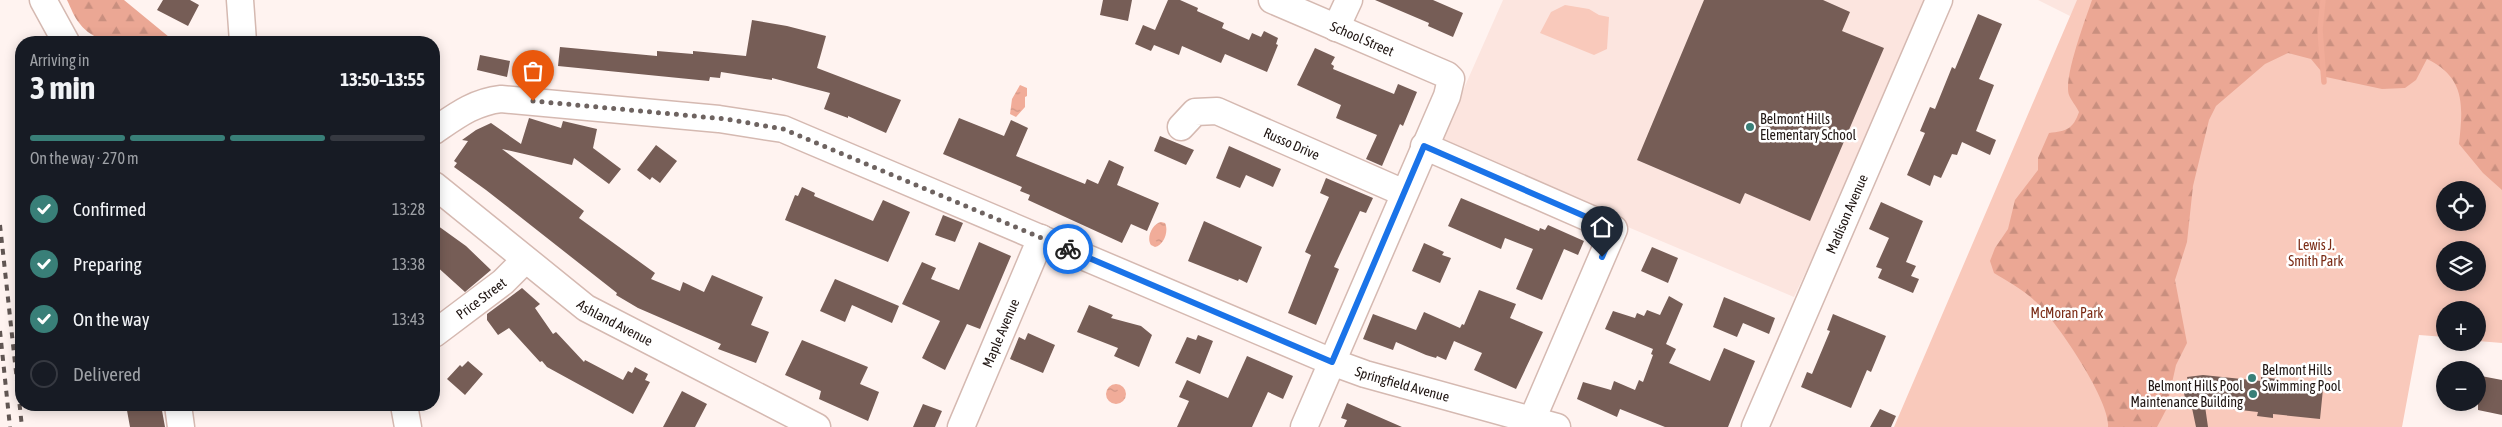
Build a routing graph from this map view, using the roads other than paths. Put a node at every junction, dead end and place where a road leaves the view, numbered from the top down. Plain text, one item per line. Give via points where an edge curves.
1 (43, 0) edge
2 (240, 0) edge
3 (1272, 0) edge
4 (1348, 0) edge
5 (1939, 0) edge
6 (1336, 28) junction
7 (63, 36) edge
8 (243, 36) edge
9 (440, 127) edge
10 (1181, 128) dead end
11 (1424, 146) junction
12 (440, 190) edge
13 (1404, 193) junction
14 (1041, 238) junction
15 (525, 260) junction
16 (440, 329) edge
17 (1332, 362) junction
18 (179, 411) edge
19 (405, 411) edge
20 (1539, 425) edge
21 (181, 427) edge
22 (408, 427) edge
23 (817, 427) edge
24 (961, 427) edge
25 (1304, 427) edge
26 (1755, 427) edge

1 - 7 street
2 - 8 street
3 - 6 street, School Street
4 - 6 street
5 - 26 street, Madison Avenue
6 - 11 street, School Street via 1451,79 1447,96
9 - 14 street, Springfield Avenue via 473,106 501,99 766,124 796,133
10 - 13 street, Russo Drive via 1195,112 1217,111
11 - 13 street
11 - 20 street via 1614,229
12 - 15 street, Ashland Avenue
13 - 17 street
14 - 17 street, Springfield Avenue
14 - 24 street, Maple Avenue
15 - 16 street, Price Street via 503,282
15 - 23 street, Ashland Avenue via 601,317
17 - 20 street, Springfield Avenue
17 - 25 street
18 - 21 street
19 - 22 street

